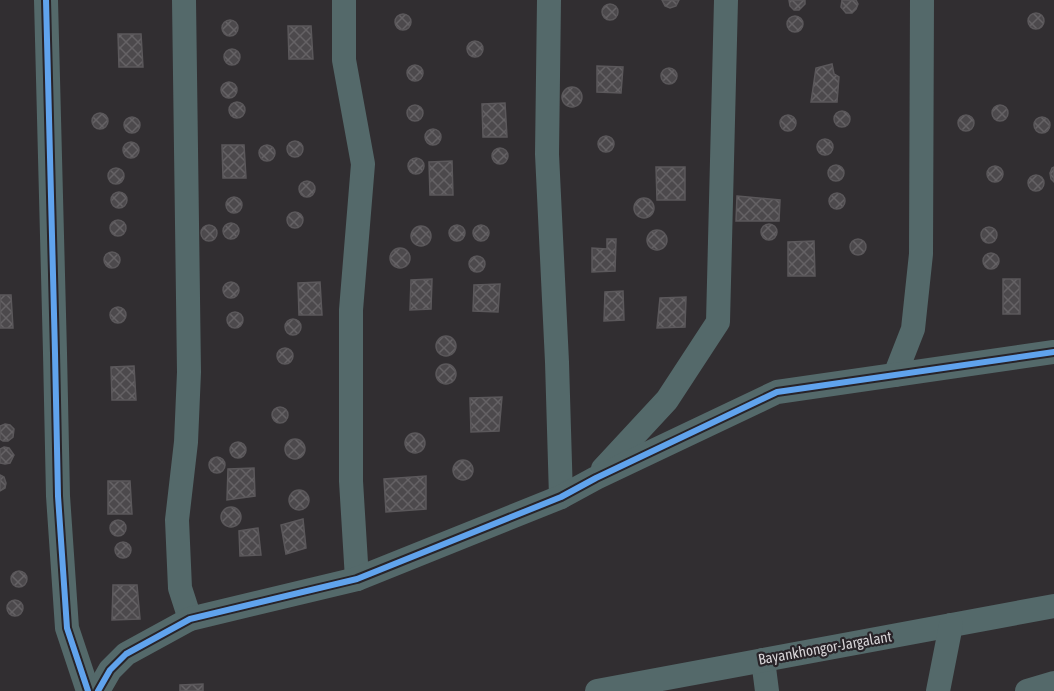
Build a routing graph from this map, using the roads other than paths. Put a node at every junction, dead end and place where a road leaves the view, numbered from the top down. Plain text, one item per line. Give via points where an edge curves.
1 (46, 0) edge
2 (184, 0) edge
3 (344, 0) edge
4 (549, 0) edge
5 (726, 0) edge
6 (922, 0) edge
7 (1054, 352) edge
8 (894, 375) junction
9 (596, 478) junction
10 (561, 497) junction
11 (357, 579) junction
12 (1054, 606) edge
13 (190, 619) junction
14 (951, 625) junction
15 (763, 660) junction
16 (1054, 683) edge
17 (88, 691) edge
18 (98, 691) edge
19 (597, 691) edge
20 (766, 691) edge
21 (938, 691) edge
22 (1027, 691) edge

1 - 17 street via 58,496 67,628
2 - 13 street via 189,372 177,520 180,588
3 - 11 street via 344,60 363,164 351,310 351,481
4 - 10 street via 547,153
5 - 9 street via 718,322 668,400
6 - 8 street via 921,254 913,329
7 - 8 street
8 - 9 street via 777,392
9 - 10 street
10 - 11 street
11 - 13 street
12 - 14 street, Bayankhongor-Jargalant
13 - 18 street via 126,654 110,670
14 - 15 street, Bayankhongor-Jargalant
14 - 21 street
15 - 19 street, Bayankhongor-Jargalant
15 - 20 street
16 - 22 street

